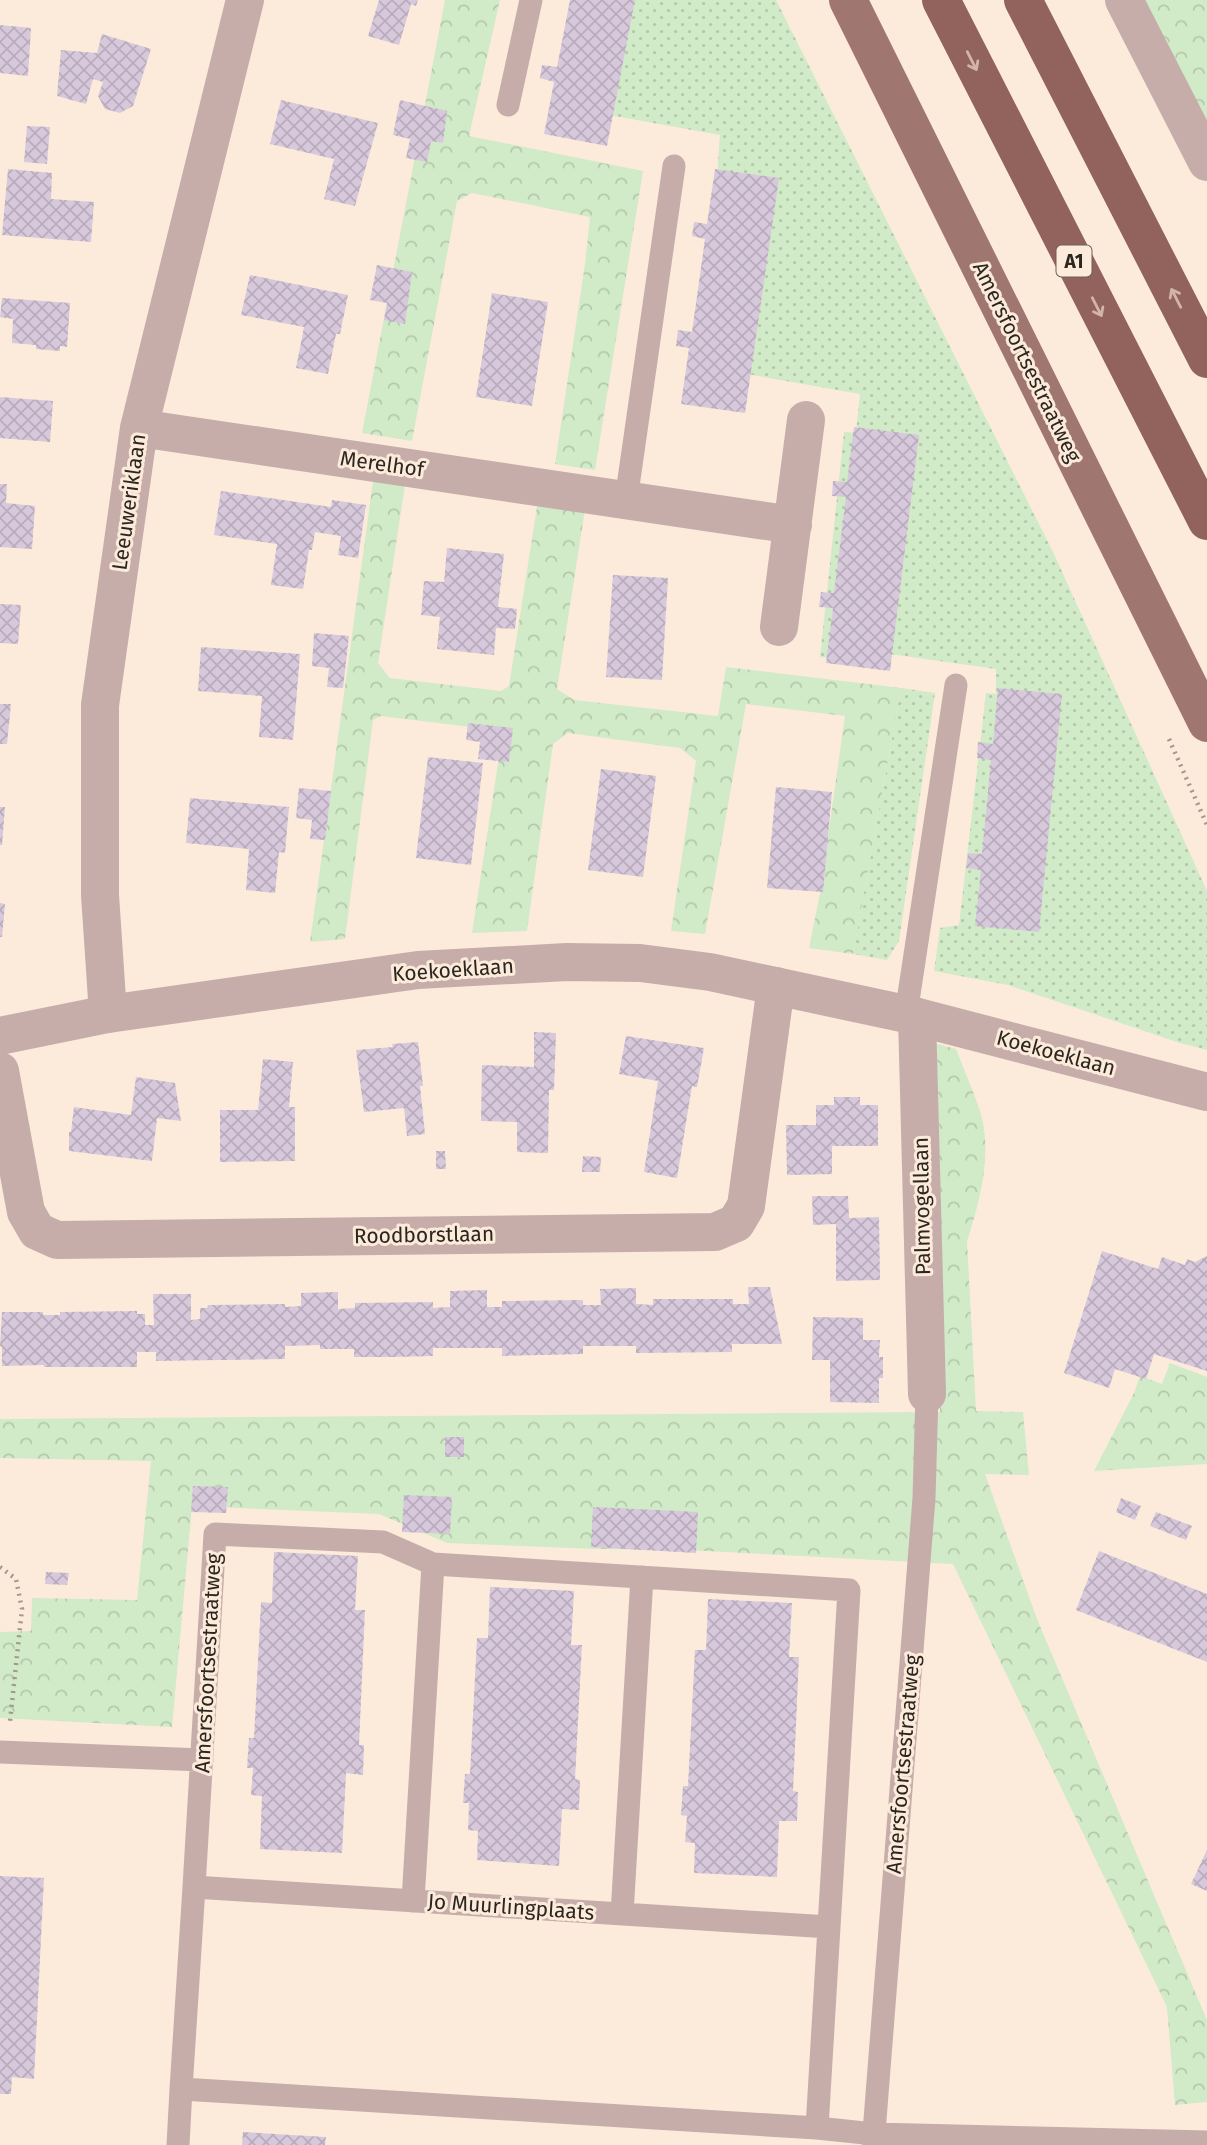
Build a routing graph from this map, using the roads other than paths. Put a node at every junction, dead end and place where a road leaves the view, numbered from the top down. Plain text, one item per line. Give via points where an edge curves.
1 (245, 0) edge
2 (531, 0) edge
3 (848, 0) edge
4 (941, 0) edge
5 (1023, 0) edge
6 (1124, 0) edge
7 (508, 105) dead end
8 (1207, 162) edge
9 (674, 166) dead end
10 (1207, 359) edge
11 (806, 420) dead end
12 (139, 428) junction
13 (626, 500) junction
14 (1207, 521) edge
15 (793, 525) junction
16 (779, 627) dead end
17 (956, 685) dead end
18 (1207, 723) edge
19 (776, 986) junction
20 (108, 1014) junction
21 (911, 1015) junction
22 (0, 1036) edge
23 (0, 1071) edge
24 (1207, 1093) edge
25 (927, 1394) joint
26 (433, 1564) junction
27 (642, 1577) junction
28 (3, 1752) edge
29 (202, 1760) junction
30 (194, 1887) junction
31 (413, 1901) junction
32 (622, 1914) junction
33 (829, 1927) junction
34 (181, 2089) junction
35 (817, 2128) junction
36 (873, 2140) edge
37 (1207, 2142) edge
38 (1146, 2143) edge
39 (178, 2145) edge

1 - 12 street, Leeuweriklaan
2 - 7 lane
3 - 18 main road, Amersfoortsestraatweg
4 -> 14 highway, A1
10 -> 5 highway
6 - 8 street
9 - 13 lane
11 - 15 street
12 - 13 street, Merelhof
12 - 20 street, Leeuweriklaan via 100,705 100,895
13 - 15 street, Merelhof
15 - 16 street
17 - 21 lane
19 - 20 street, Koekoeklaan via 640,963 566,962 418,970
19 - 21 street, Koekoeklaan
19 - 23 street, Roodborstlaan via 746,1206 736,1223 715,1231 57,1241 37,1231 26,1212
20 - 22 street, Koekoeklaan
21 - 24 street, Koekoeklaan
21 - 25 street, Palmvogellaan
25 - 36 lane, Amersfoortsestraatweg via 924,1498
26 - 27 lane, Amersfoortsestraatweg
26 - 29 lane, Amersfoortsestraatweg via 383,1542 215,1534
26 - 31 lane
27 - 32 lane
27 - 33 lane, Amersfoortsestraatweg via 849,1590
28 - 29 lane
29 - 30 lane, Amersfoortsestraatweg
30 - 31 lane, Jo Muurlingplaats
30 - 34 lane
31 - 32 lane, Jo Muurlingplaats
32 - 33 lane, Jo Muurlingplaats
33 - 35 lane
34 - 35 lane
34 - 39 lane
35 - 36 lane
36 - 38 lane
37 - 38 lane

